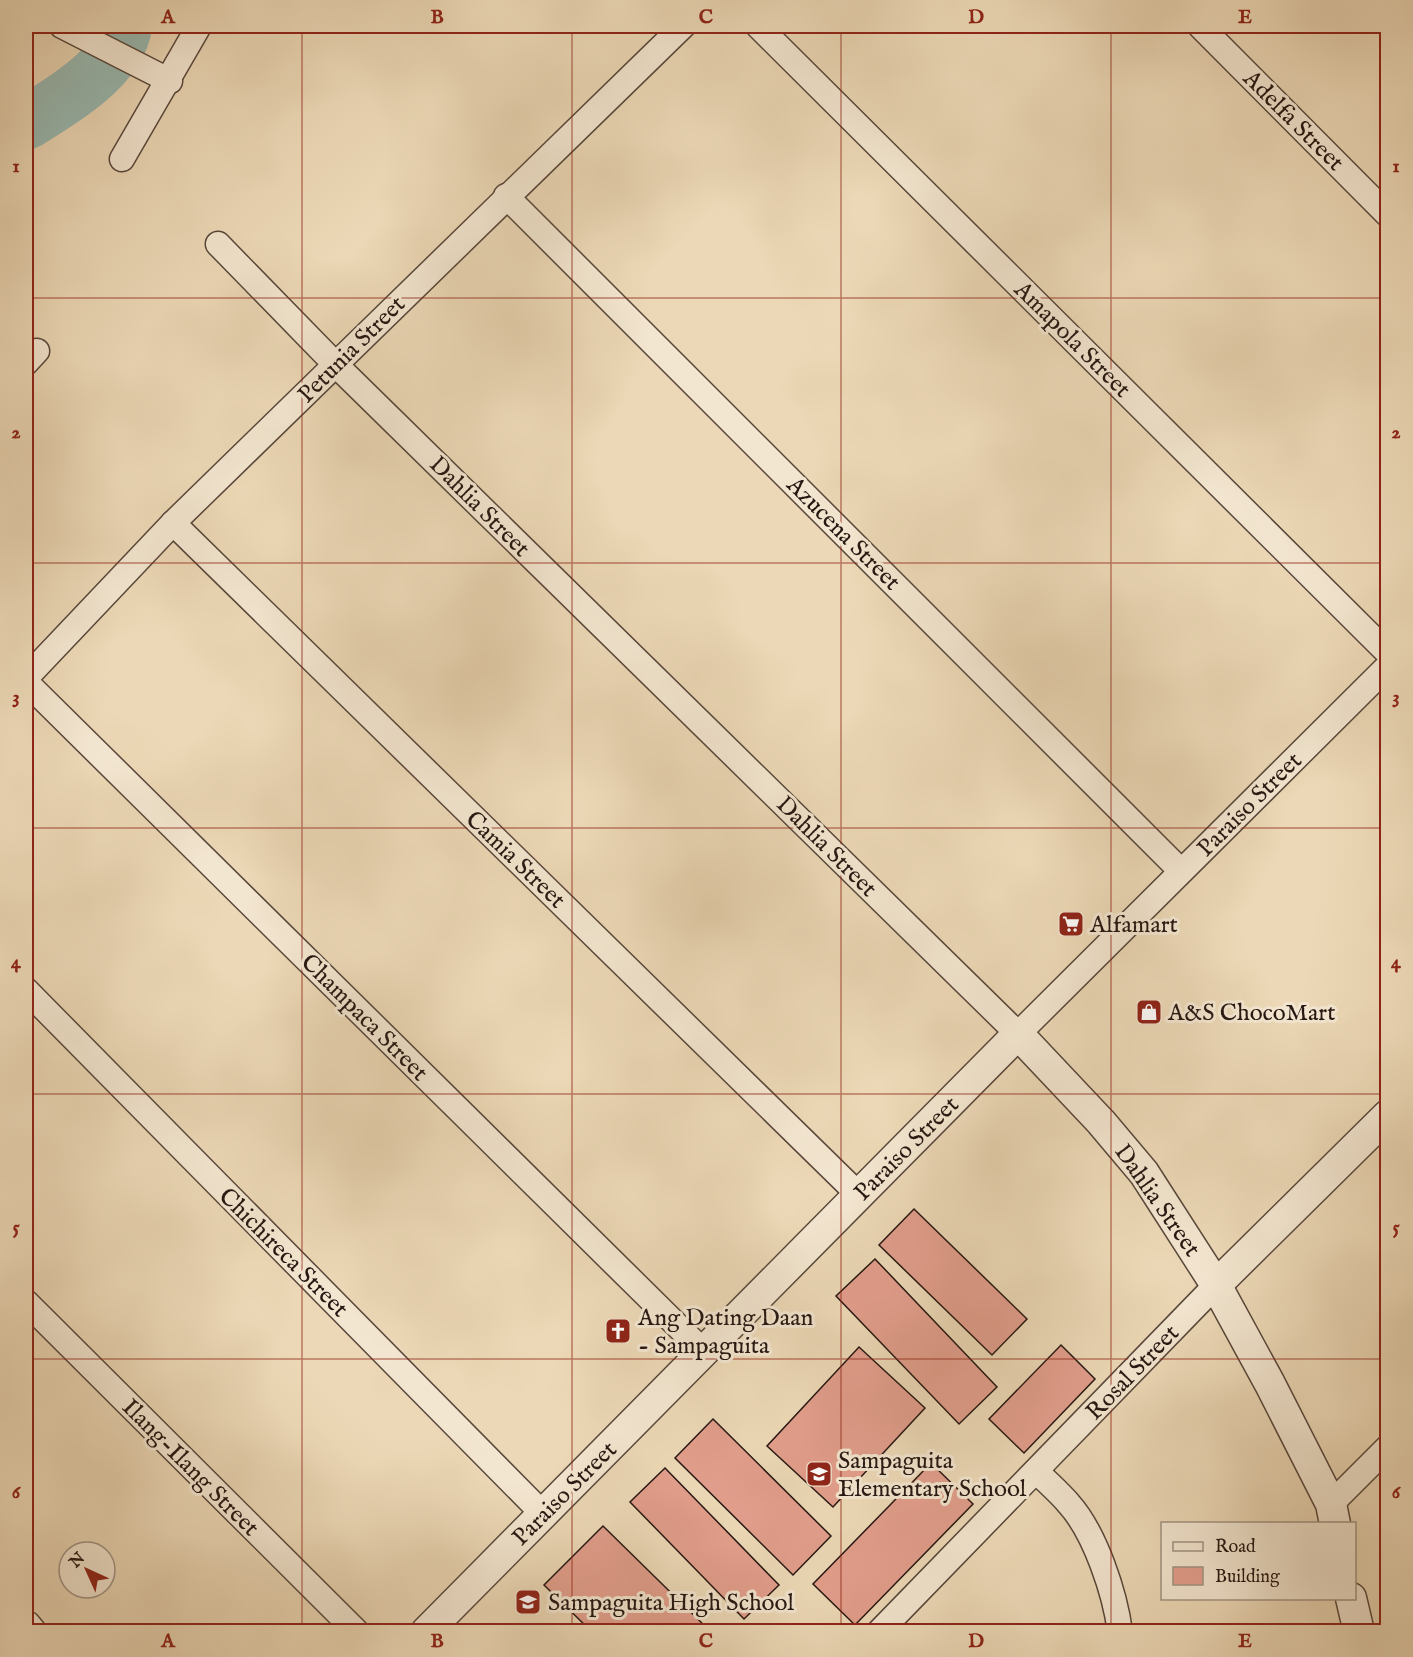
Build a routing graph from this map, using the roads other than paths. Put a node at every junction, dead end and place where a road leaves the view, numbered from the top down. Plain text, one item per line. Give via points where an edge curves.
1 (62, 26) edge
2 (199, 26) edge
3 (683, 26) edge
4 (758, 26) edge
5 (1200, 26) edge
6 (170, 81) junction
7 (122, 159) dead end
8 (506, 196) junction
9 (1388, 215) edge
10 (218, 244) dead end
11 (336, 364) junction
12 (173, 523) junction
13 (1388, 653) edge
14 (1388, 666) edge
15 (26, 680) edge
16 (1181, 871) junction
17 (26, 990) edge
18 (1018, 1034) junction
19 (1388, 1115) edge
20 (859, 1195) junction
21 (1216, 1285) junction
22 (26, 1302) edge
23 (704, 1352) junction
24 (1388, 1447) edge
25 (1036, 1471) junction
26 (543, 1514) junction
27 (1333, 1514) edge
28 (1351, 1600) edge
29 (26, 1626) edge
30 (31, 1632) edge
31 (357, 1632) edge
32 (426, 1632) edge
33 (879, 1632) edge
34 (1120, 1632) edge
35 (1359, 1632) edge

1 - 6 street
2 - 6 street
3 - 8 street, Petunia Street
4 - 13 street, Amapola Street
5 - 9 street, Adelfa Street
6 - 7 street
8 - 11 street, Petunia Street
8 - 16 street, Azucena Street
10 - 11 street, Dahlia Street
11 - 12 street, Petunia Street
11 - 18 street, Dahlia Street
12 - 15 street, Petunia Street
12 - 20 street, Camia Street
14 - 16 street, Paraiso Street
15 - 23 street, Champaca Street
16 - 18 street, Paraiso Street
17 - 26 street, Chichireca Street
18 - 20 street, Paraiso Street
18 - 21 street, Dahlia Street via 1144,1173
19 - 21 street, Rosal Street
20 - 23 street, Paraiso Street
21 - 25 street, Rosal Street
21 - 27 street, Dahlia Street via 1270,1384
22 - 31 street, Ilang-Ilang Street
23 - 26 street, Paraiso Street
24 - 27 street
25 - 33 street, Rosal Street
25 - 34 street via 1070,1505 1097,1553 1118,1614
26 - 32 street, Paraiso Street
28 - 35 street
29 - 30 street

